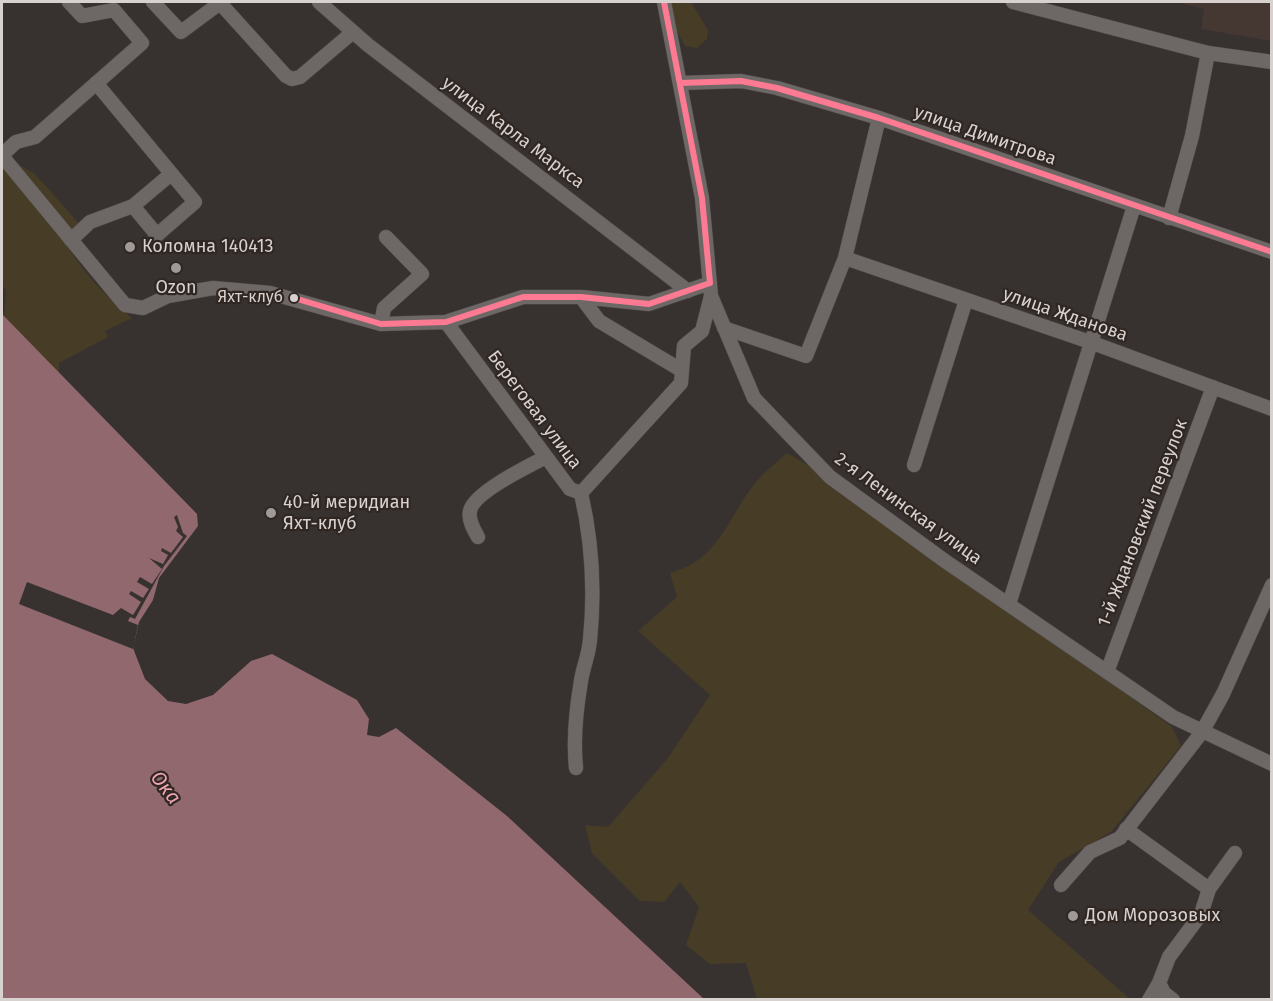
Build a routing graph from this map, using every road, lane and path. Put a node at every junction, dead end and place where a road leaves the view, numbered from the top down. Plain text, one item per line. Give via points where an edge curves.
1 (69, 2) edge
2 (153, 2) edge
3 (319, 2) edge
4 (664, 2) edge
5 (1013, 2) edge
6 (119, 6) edge
7 (353, 32) junction
8 (1208, 53) junction
9 (1272, 62) edge
10 (680, 83) junction
11 (96, 84) junction
12 (879, 118) junction
13 (2, 155) edge
14 (171, 174) junction
15 (133, 206) junction
16 (1134, 206) junction
17 (1169, 218) junction
18 (386, 237) dead end
19 (71, 240) junction
20 (1272, 252) edge
21 (845, 258) junction
22 (710, 289) junction
23 (688, 291) junction
24 (581, 297) junction
25 (966, 300) junction
26 (446, 322) junction
27 (381, 324) junction
28 (724, 328) junction
29 (1090, 342) junction
30 (681, 370) junction
31 (1213, 387) junction
32 (1272, 409) edge
33 (546, 457) junction
34 (914, 465) dead end
35 (581, 493) junction
36 (478, 537) dead end
37 (1272, 585) edge
38 (1009, 604) junction
39 (1107, 672) junction
40 (1202, 732) junction
41 (1272, 764) edge
42 (576, 768) dead end
43 (1126, 829) junction
44 (1234, 854) dead end
45 (1061, 885) dead end
46 (1209, 889) junction
47 (1159, 983) junction
48 (1149, 999) edge
49 (1173, 999) edge

1 - 6 street via 82,16
2 - 7 street via 181,32 220,3 292,79 300,77
3 - 7 street, улица Карла Маркса
4 - 10 street, 2-я Ленинская улица
5 - 8 street
6 - 11 street via 142,44
7 - 23 street, улица Карла Маркса
8 - 9 street
8 - 17 street via 1192,136
10 - 12 street, улица Димитрова via 741,81
10 - 22 street, 2-я Ленинская улица via 702,198
11 - 13 street via 35,137 16,142
11 - 14 street
12 - 16 street, улица Димитрова
12 - 21 street
13 - 19 street
14 - 15 street
14 - 15 street via 195,202 157,235
15 - 19 street via 90,222
16 - 17 street, улица Димитрова
16 - 29 street
17 - 20 street, улица Димитрова
18 - 27 street via 422,274 384,308
19 - 27 street via 125,305 143,308 168,296 213,288 270,293
21 - 25 street, улица Жданова
21 - 28 street via 806,357
22 - 23 street
22 - 28 street, 2-я Ленинская улица
22 - 30 street via 702,331 684,346
23 - 24 street via 649,304
24 - 26 street via 523,297
24 - 30 street via 599,321
25 - 29 street, улица Жданова
25 - 34 street
26 - 27 street
26 - 33 street, Береговая улица
28 - 38 street, 2-я Ленинская улица via 754,398 830,477
29 - 31 street, улица Жданова
29 - 38 street
30 - 35 street via 681,383
31 - 32 street, улица Жданова
31 - 39 street, 1-й Ждановский переулок
33 - 35 street, Береговая улица via 570,489
33 - 36 street via 474,502 469,511
35 - 42 street, Береговая улица via 591,536 592,596 590,642 573,741
37 - 40 street
38 - 39 street, 2-я Ленинская улица
39 - 40 street, 2-я Ленинская улица
40 - 41 street, 2-я Ленинская улица
40 - 43 street
43 - 45 street via 1120,838 1090,852
43 - 46 street
44 - 46 street
46 - 47 street via 1201,914 1169,957
47 - 48 street
47 - 49 street

